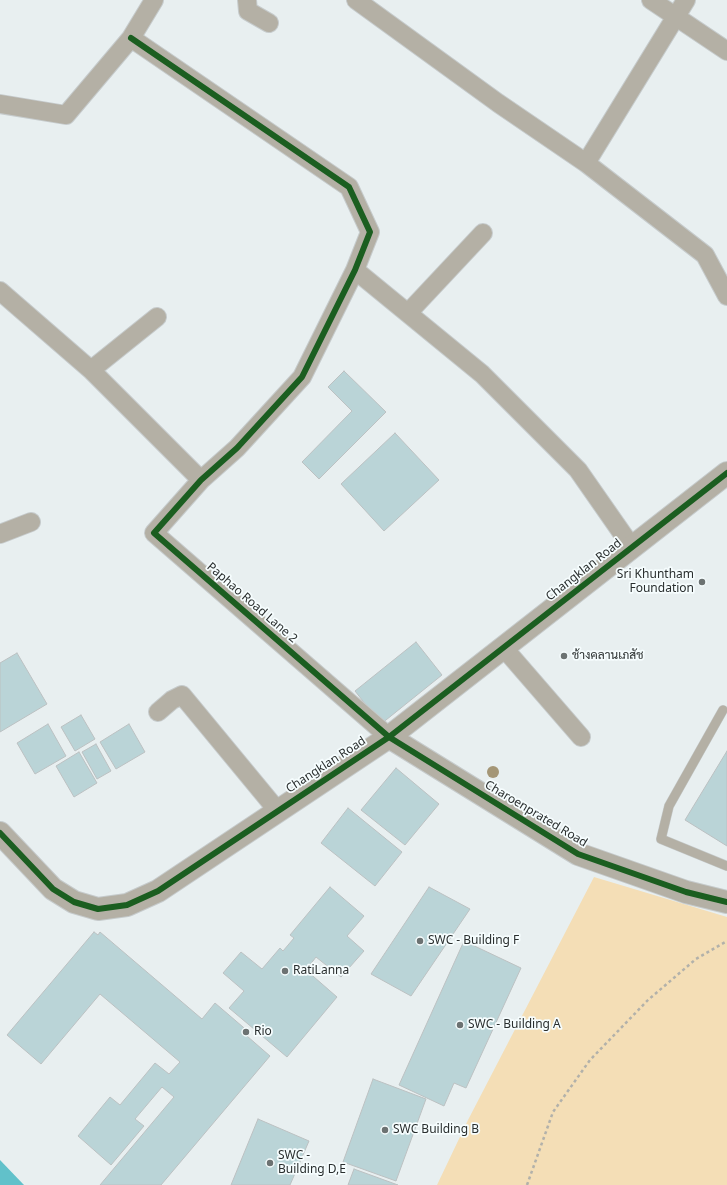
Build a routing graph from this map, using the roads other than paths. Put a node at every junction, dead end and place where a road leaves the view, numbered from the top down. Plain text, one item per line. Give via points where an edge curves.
1 (154, 0) edge
2 (247, 0) edge
3 (356, 0) edge
4 (651, 0) edge
5 (686, 0) edge
6 (676, 16) junction
7 (269, 23) dead end
8 (131, 38) junction
9 (727, 51) edge
10 (0, 104) edge
11 (586, 163) junction
12 (483, 233) dead end
13 (355, 270) junction
14 (0, 291) edge
15 (727, 296) edge
16 (408, 313) junction
17 (157, 317) dead end
18 (91, 370) junction
19 (727, 473) edge
20 (201, 480) junction
21 (31, 522) dead end
22 (0, 534) edge
23 (631, 546) junction
24 (503, 647) junction
25 (723, 710) dead end
26 (158, 712) dead end
27 (389, 736) junction
28 (581, 737) dead end
29 (277, 810) junction
30 (0, 833) edge
31 (727, 866) edge
32 (727, 902) edge

1 - 8 street
2 - 7 street via 248,11
3 - 11 street
4 - 6 street
5 - 6 street
6 - 9 street
6 - 11 street
8 - 10 street via 66,115
8 - 13 street via 349,187 370,232
11 - 15 street via 705,255
12 - 16 street
13 - 16 street
13 - 20 street via 302,377 237,448
14 - 18 street
16 - 23 street via 482,374 578,470
17 - 18 street
18 - 20 street
19 - 23 street, Changklan Road
20 - 27 street, Paphao Road Lane 2 via 154,533
21 - 22 street
23 - 24 street, Changklan Road
24 - 27 street, Changklan Road
24 - 28 street
25 - 31 lane via 669,806 661,839
26 - 29 street via 182,695
27 - 29 street, Changklan Road
27 - 32 street, Charoenprated Road via 578,854 686,892
29 - 30 street, Changklan Road via 158,891 126,905 98,909 74,902 53,889

